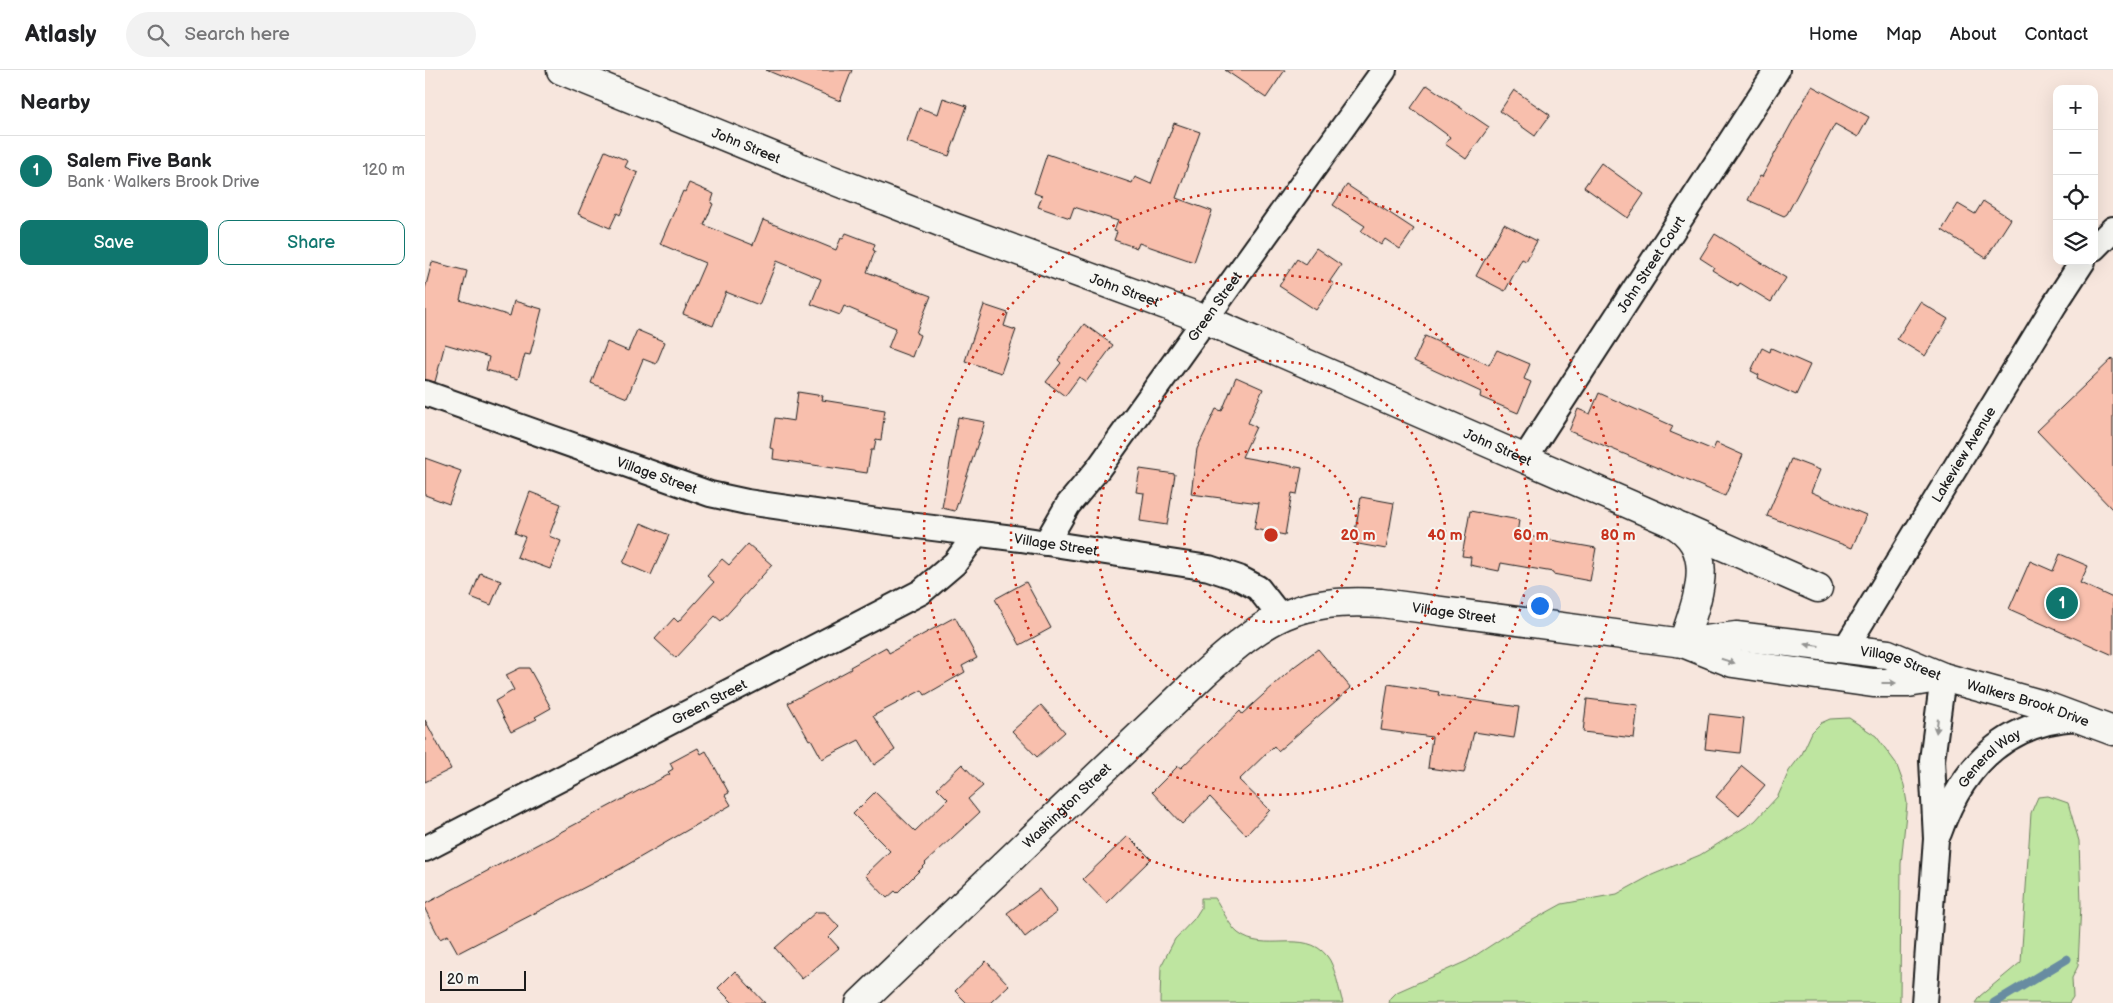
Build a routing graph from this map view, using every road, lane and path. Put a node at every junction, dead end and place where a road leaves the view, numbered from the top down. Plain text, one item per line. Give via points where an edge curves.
1 (561, 70) edge
2 (1384, 70) edge
3 (1777, 70) edge
4 (2113, 229) edge
5 (2098, 244) edge
6 (2080, 265) edge
7 (1205, 319) junction
8 (425, 393) edge
9 (1525, 458) junction
10 (1681, 528) junction
11 (976, 534) junction
12 (1046, 543) junction
13 (1818, 588) dead end
14 (1280, 616) junction
15 (1683, 643) junction
16 (1845, 649) junction
17 (1943, 677) junction
18 (2077, 718) junction
19 (2113, 730) edge
20 (1936, 839) junction
21 (425, 849) edge
22 (860, 1003) edge
23 (1924, 1003) edge

1 - 7 street, John Street via 936,220
2 - 7 street, Green Street
3 - 9 street, John Street Court
4 - 5 street
6 - 16 street, Lakeview Avenue
7 - 9 street, John Street
7 - 12 street, Green Street via 1098,469 1068,505
8 - 11 street, Village Street via 710,494 865,520
9 - 10 street, John Street
10 - 13 street, John Street
10 - 15 street, John Street via 1696,546 1701,569
11 - 12 street, Village Street
11 - 21 street, Green Street via 955,563 921,592
12 - 14 street, Village Street via 1209,568 1257,588
14 - 15 street, Village Street via 1330,602 1381,602
14 - 22 street, Washington Street via 1237,644 1205,673
16 -> 15 street, Village Street via 1735,636
15 -> 17 street, Village Street via 1733,663 1873,683 1908,683
16 - 17 street, Village Street via 1888,654
17 - 18 street, Walkers Brook Drive
17 -> 20 street, General Way via 1932,760
18 - 19 street, Walkers Brook Drive
18 - 20 street, General Way via 2047,721 2021,730 1994,749 1961,784
20 - 23 street, General Way

